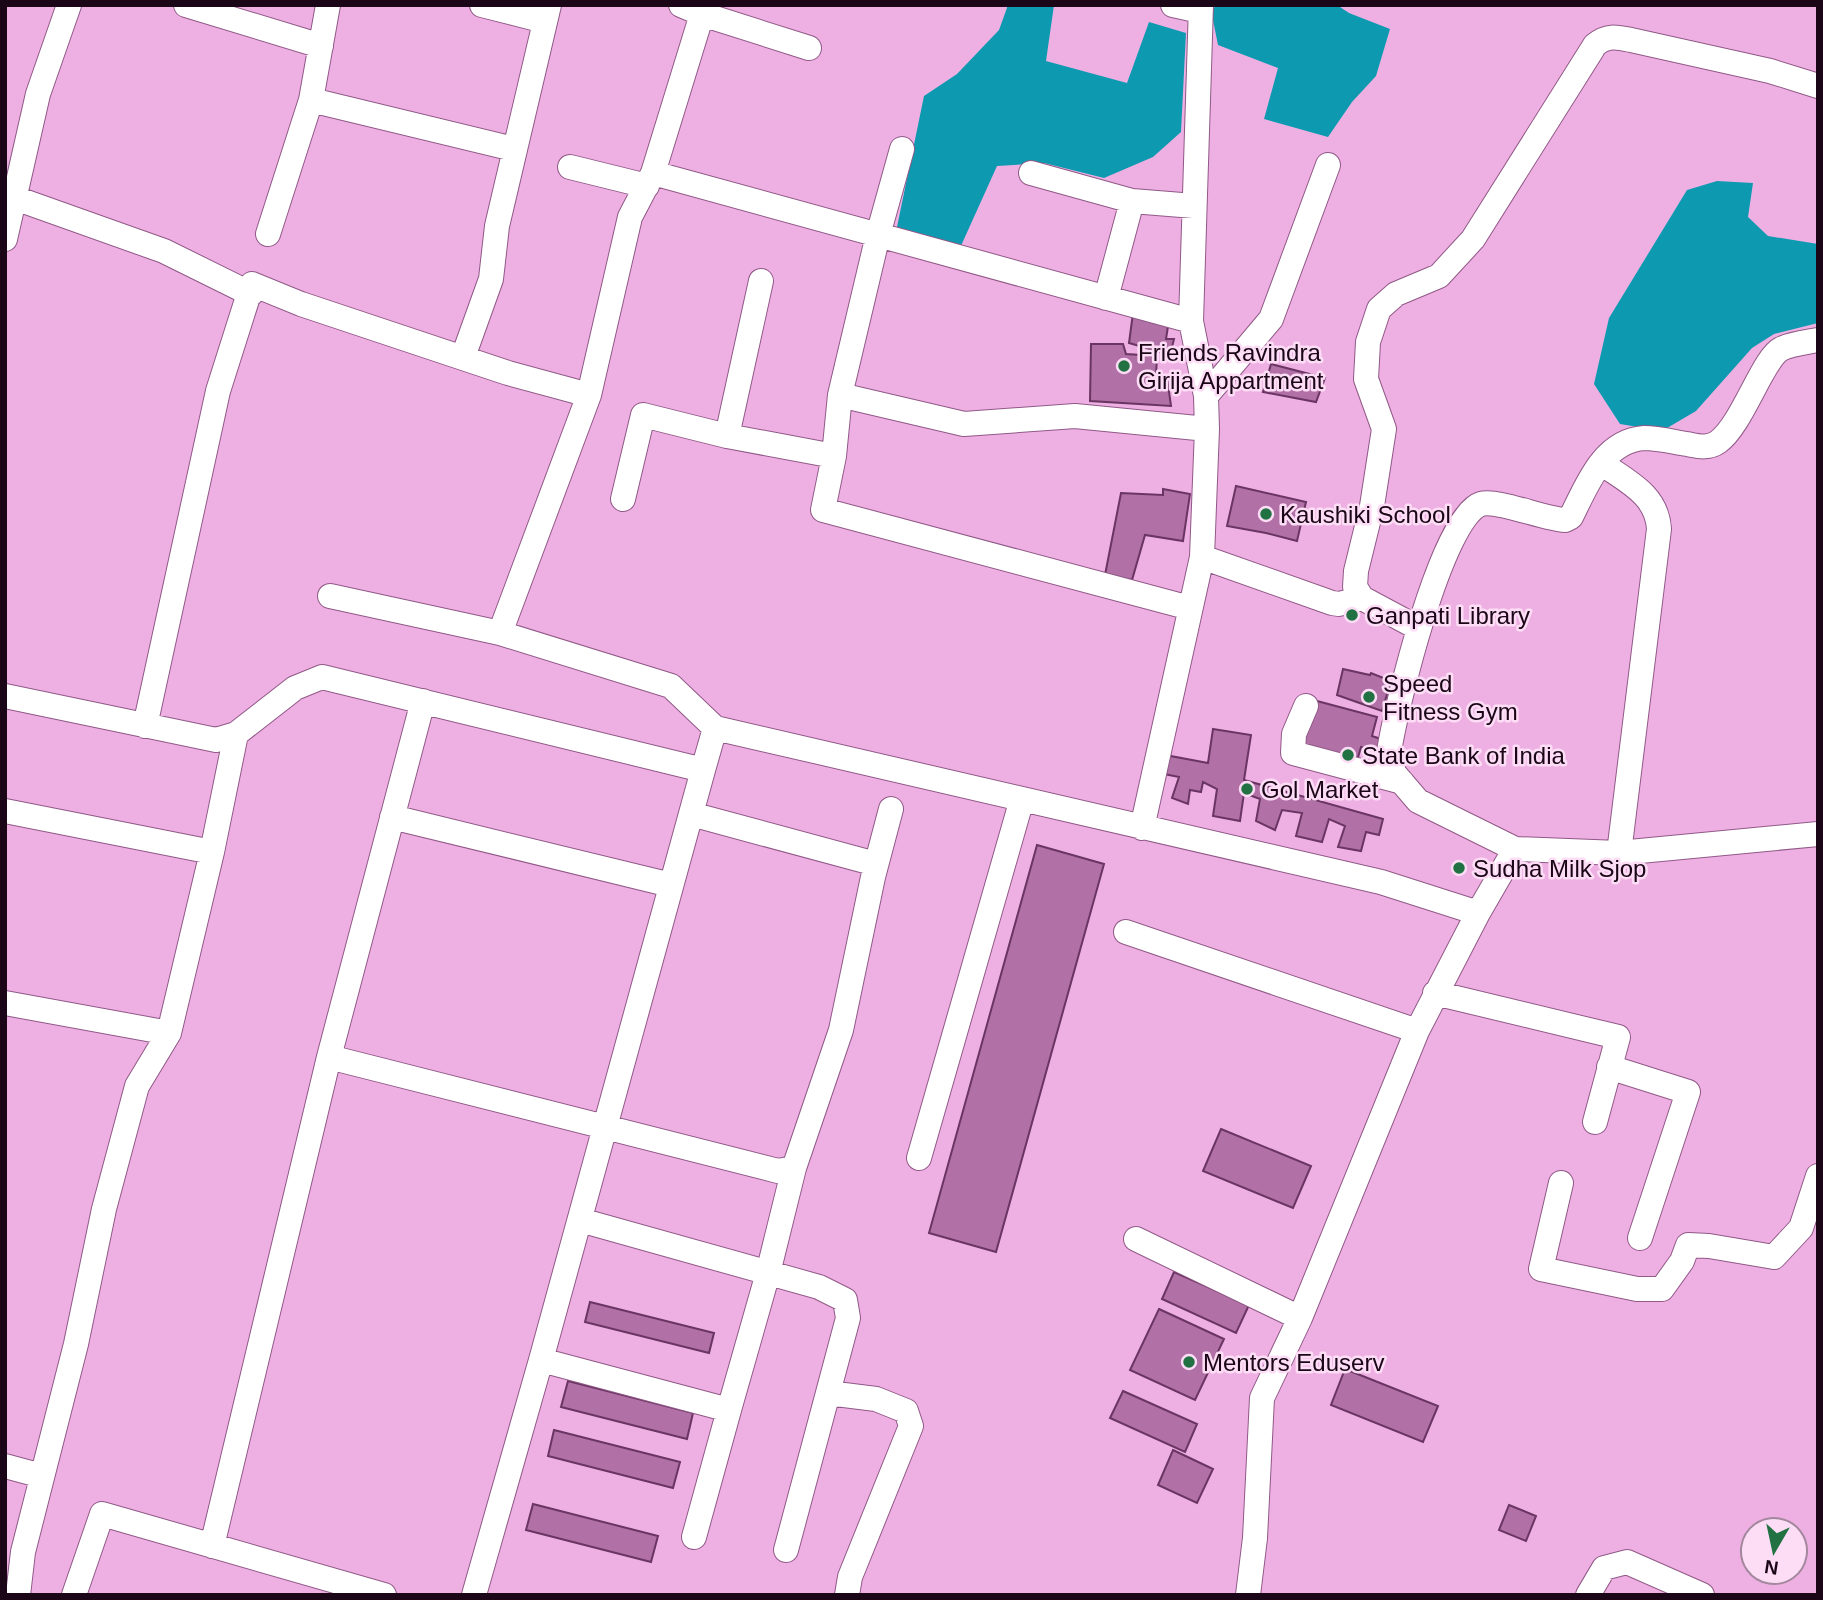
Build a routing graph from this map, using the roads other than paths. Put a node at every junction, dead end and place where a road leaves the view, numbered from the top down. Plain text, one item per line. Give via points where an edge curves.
1 (69, 5) edge
2 (186, 5) edge
3 (328, 5) edge
4 (482, 5) edge
5 (1173, 5) edge
6 (1201, 8) edge
7 (692, 10) edge
8 (547, 13) edge
9 (321, 46) junction
10 (809, 48) dead end
11 (1818, 86) edge
12 (312, 100) junction
13 (514, 149) junction
14 (902, 149) dead end
15 (1328, 165) dead end
16 (570, 167) dead end
17 (1031, 173) dead end
18 (650, 180) junction
19 (1132, 201) junction
20 (1194, 206) junction
21 (9, 217) edge
22 (268, 234) dead end
23 (878, 234) junction
24 (761, 281) dead end
25 (251, 293) junction
26 (1106, 298) junction
27 (1191, 321) junction
28 (1818, 340) edge
29 (463, 357) junction
30 (589, 395) junction
31 (840, 396) junction
32 (1206, 396) junction
33 (1207, 429) junction
34 (727, 436) junction
35 (834, 456) junction
36 (1601, 463) junction
37 (623, 499) dead end
38 (1202, 557) junction
39 (330, 596) dead end
40 (1362, 598) junction
41 (1190, 608) junction
42 (1418, 628) junction
43 (500, 634) junction
44 (5, 696) edge
45 (423, 701) junction
46 (1306, 706) dead end
47 (145, 726) junction
48 (715, 728) junction
49 (236, 734) junction
50 (703, 770) junction
51 (1402, 782) junction
52 (1022, 799) junction
53 (891, 809) dead end
54 (5, 811) edge
55 (691, 814) junction
56 (392, 817) junction
57 (1142, 828) junction
58 (1818, 834) edge
59 (1515, 849) junction
60 (212, 852) junction
61 (1619, 853) junction
62 (876, 864) junction
63 (671, 885) junction
64 (1478, 913) junction
65 (1126, 932) dead end
66 (1435, 993) junction
67 (5, 1003) edge
68 (1417, 1031) junction
69 (169, 1033) junction
70 (329, 1057) junction
71 (1609, 1067) junction
72 (1595, 1122) dead end
73 (605, 1129) junction
74 (919, 1158) dead end
75 (794, 1168) junction
76 (1818, 1176) edge
77 (1561, 1184) dead end
78 (580, 1220) junction
79 (1640, 1238) dead end
80 (1136, 1239) dead end
81 (768, 1273) junction
82 (1300, 1318) junction
83 (541, 1360) junction
84 (828, 1393) junction
85 (729, 1410) junction
86 (5, 1466) edge
87 (42, 1476) junction
88 (694, 1538) dead end
89 (212, 1546) junction
90 (786, 1550) dead end
91 (18, 1595) edge
92 (74, 1595) edge
93 (384, 1595) edge
94 (474, 1595) edge
95 (847, 1595) edge
96 (1249, 1595) edge
97 (1588, 1595) edge
98 (1702, 1595) edge

1 - 21 street via 38,94
2 - 9 street
3 - 9 street
4 - 8 street
5 - 6 street
6 - 20 street
7 - 10 street
7 - 18 street
8 - 13 street
9 - 12 street
11 - 40 street via 1612,36 1595,45 1473,239 1439,276 1396,294 1379,309 1368,342 1366,379 1384,429 1356,571 1355,587
12 - 13 street
12 - 22 street
13 - 29 street via 491,279
14 - 23 street
15 - 32 street via 1271,319
16 - 18 street
17 - 19 street
18 - 23 street
18 - 30 street via 629,217
19 - 20 street
19 - 26 street
20 - 27 street
21 - 25 street via 164,251
23 - 26 street
23 - 31 street
24 - 34 street
25 - 29 street via 252,284
25 - 47 street via 218,391
26 - 27 street
27 - 32 street
28 - 36 street via 1781,349 1770,359 1752,395 1715,444 1704,447 1646,438 1616,447
29 - 30 street
30 - 43 street
31 - 33 street via 964,424 1076,416
31 - 35 street
32 - 33 street
33 - 38 street
34 - 35 street
34 - 37 street via 643,415
35 - 41 street via 822,510
36 - 42 street via 1571,517 1564,520 1489,503 1473,508 1451,541
36 - 61 street via 1649,498 1659,528
38 - 40 street via 1332,603
38 - 41 street
39 - 43 street
40 - 42 street
41 - 57 street
42 - 51 street via 1389,752 1394,773
43 - 48 street via 671,686
44 - 47 street
45 - 49 street via 322,677 295,688
45 - 50 street
45 - 56 street
46 - 51 street via 1294,734 1293,753
47 - 49 street via 216,740
48 - 50 street
48 - 52 street
49 - 60 street
50 - 55 street
51 - 59 street via 1418,801
52 - 57 street
52 - 74 street
53 - 62 street
54 - 60 street
55 - 62 street
55 - 63 street
56 - 63 street
56 - 70 street
57 - 64 street via 1381,882
58 - 61 street
59 - 61 street
59 - 64 street
60 - 69 street
62 - 75 street via 841,1030
63 - 73 street
64 - 66 street
65 - 68 street
66 - 68 street
66 - 71 street via 1618,1037
67 - 69 street
68 - 82 street
69 - 87 street via 137,1086
70 - 73 street
70 - 89 street
71 - 72 street
71 - 79 street via 1688,1091
73 - 75 street via 778,1171
73 - 78 street
75 - 81 street
76 - 77 street via 1801,1228 1774,1257 1688,1245 1662,1289 1637,1289 1541,1269
78 - 81 street
78 - 83 street
80 - 82 street
81 - 84 street via 819,1287 845,1300 848,1318
81 - 85 street
82 - 96 street via 1262,1398
83 - 85 street
83 - 94 street
84 - 90 street
84 - 95 street via 876,1399 906,1412 911,1426 850,1577
85 - 88 street
86 - 87 street
87 - 91 street via 23,1552
89 - 92 street via 102,1514
89 - 93 street
97 - 98 street via 1604,1568 1627,1562

